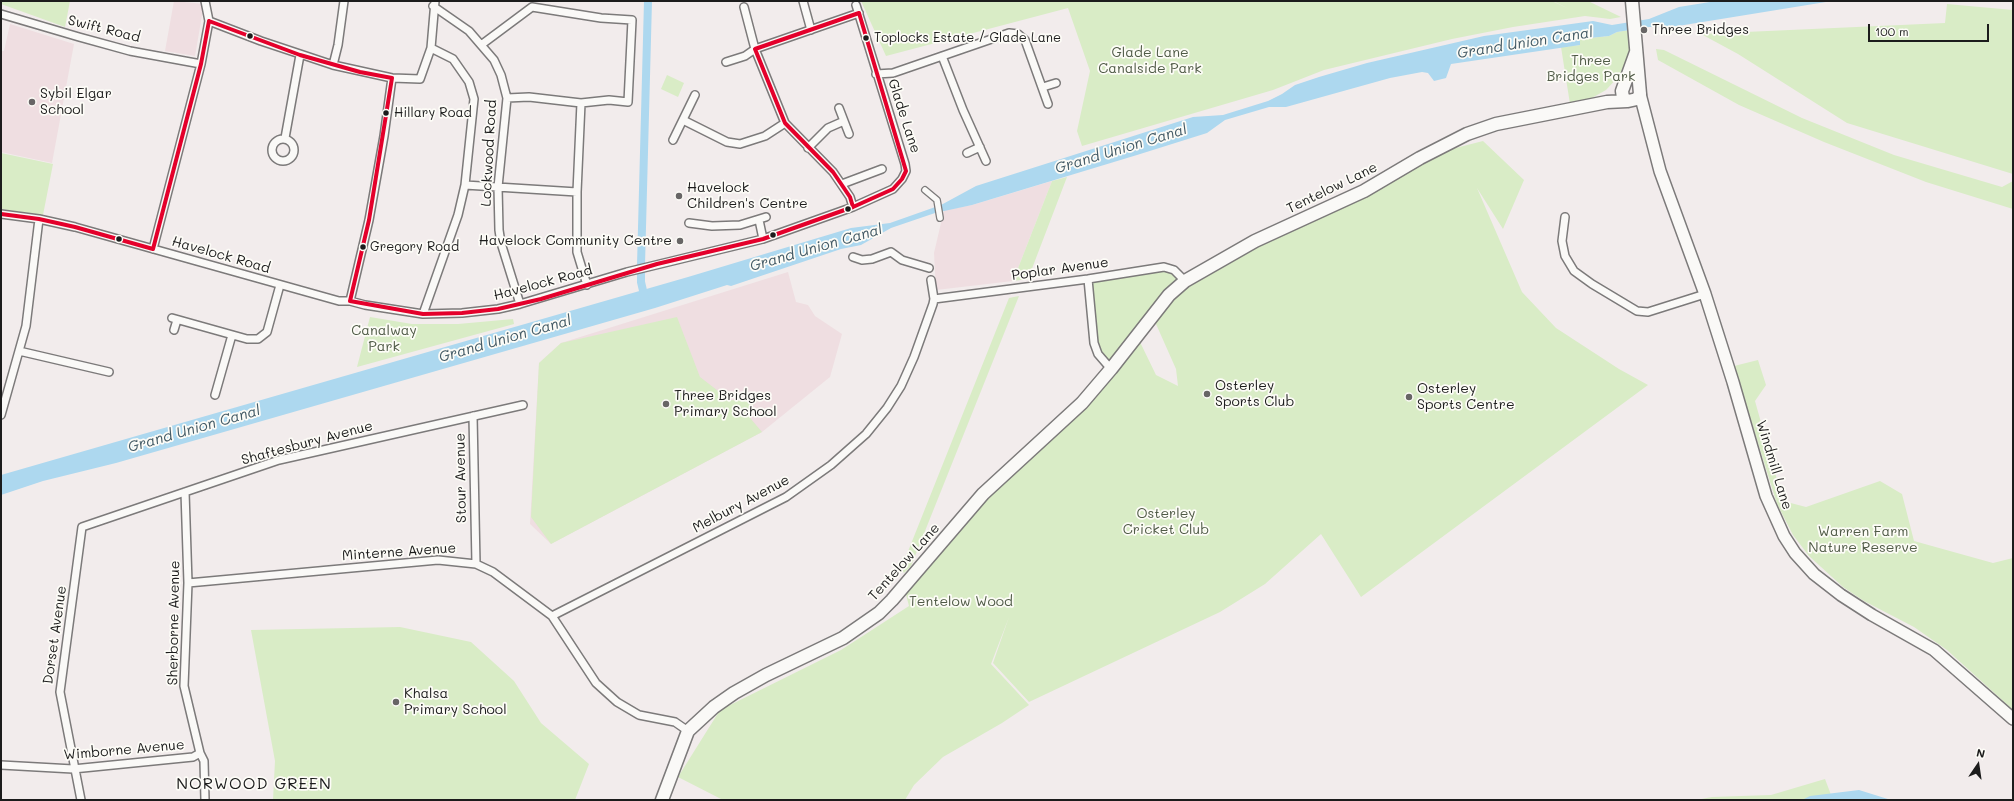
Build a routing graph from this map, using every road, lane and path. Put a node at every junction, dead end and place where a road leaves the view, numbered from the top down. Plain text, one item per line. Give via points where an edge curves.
1 (205, 1) edge
2 (344, 1) edge
3 (803, 1) edge
4 (434, 4) edge
5 (856, 5) dead end
6 (744, 7) dead end
7 (1632, 7) edge
8 (859, 13) junction
9 (1, 14) edge
10 (209, 21) junction
11 (811, 30) junction
12 (481, 45) junction
13 (431, 48) junction
14 (755, 49) junction
15 (300, 55) junction
16 (942, 56) junction
17 (726, 62) dead end
18 (201, 64) junction
19 (333, 65) junction
20 (876, 74) junction
21 (392, 78) junction
22 (1056, 83) dead end
23 (1043, 87) junction
24 (1631, 94) junction
25 (695, 95) dead end
26 (507, 98) junction
27 (581, 103) junction
28 (1048, 104) dead end
29 (840, 108) dead end
30 (683, 120) junction
31 (844, 121) junction
32 (785, 123) junction
33 (849, 134) dead end
34 (286, 138) dead end
35 (673, 140) dead end
36 (980, 147) junction
37 (808, 148) junction
38 (966, 153) dead end
39 (986, 161) dead end
40 (882, 169) dead end
41 (465, 184) junction
42 (842, 184) junction
43 (498, 187) junction
44 (925, 190) dead end
45 (577, 192) junction
46 (853, 207) junction
47 (1, 214) edge
48 (766, 217) dead end
49 (1566, 217) dead end
50 (940, 218) dead end
51 (38, 219) junction
52 (759, 220) junction
53 (689, 223) dead end
54 (763, 239) junction
55 (153, 249) junction
56 (853, 257) dead end
57 (929, 268) dead end
58 (1088, 279) junction
59 (931, 280) dead end
60 (1185, 281) junction
61 (280, 285) junction
62 (587, 285) junction
63 (1705, 294) junction
64 (934, 299) junction
65 (350, 301) junction
66 (520, 304) junction
67 (423, 314) junction
68 (174, 330) dead end
69 (232, 335) junction
70 (19, 351) junction
71 (1111, 369) junction
72 (110, 372) dead end
73 (215, 395) dead end
74 (523, 404) dead end
75 (1, 414) edge
76 (473, 416) junction
77 (185, 492) junction
78 (82, 527) joint
79 (476, 564) junction
80 (188, 583) junction
81 (552, 616) junction
82 (2013, 719) edge
83 (688, 731) junction
84 (200, 753) junction
85 (1, 765) edge
86 (74, 769) junction
87 (81, 800) edge
88 (205, 800) edge
89 (662, 800) edge

1 - 10 street
2 - 19 street
3 - 11 street
4 - 12 street, Lockwood Road via 469,31
4 - 13 street
5 - 8 street, Glade Lane
6 - 14 street
7 - 24 main road, Windmill Lane via 1636,52
8 - 11 street
8 - 20 street, Glade Lane
9 - 18 street, Swift Road via 123,49
10 - 15 street
10 - 18 street
11 - 14 street
12 - 26 street, Lockwood Road via 494,60
12 - 27 street via 532,7 629,20 628,102 609,100
13 - 21 street via 420,79
13 - 41 street via 454,59 469,82 474,99
14 - 17 street via 745,56
14 - 32 street
15 - 19 street
15 - 34 street
16 - 20 street via 892,73
16 - 23 street via 1009,33 1018,34 1025,40
16 - 36 street
18 - 55 street
19 - 21 street
20 - 46 street, Glade Lane via 906,171 893,189
21 - 65 street via 370,220
22 - 23 street
23 - 28 street
24 - 60 main road, Tentelow Lane via 1607,102 1496,124 1467,134 1364,191 1255,241
24 - 63 main road, Windmill Lane via 1648,120 1660,171
25 - 30 street
26 - 27 street via 529,97
26 - 43 street, Lockwood Road
27 - 45 street
29 - 31 street
30 - 32 street via 727,142 740,144 765,136
30 - 35 street
31 - 33 street
31 - 37 street via 828,128
32 - 37 street
36 - 38 street
36 - 39 street
37 - 42 street
40 - 42 street
41 - 43 street
41 - 67 street via 458,215
42 - 46 street
43 - 45 street
43 - 66 street, Lockwood Road via 501,243
44 - 50 street via 937,200
45 - 62 street via 578,252
46 - 54 street, Havelock Road
47 - 51 street, Havelock Road
48 - 52 street
49 - 63 street via 1562,241 1565,256 1574,271 1637,311 1648,312
51 - 55 street, Havelock Road
51 - 70 street via 26,326
52 - 53 street via 740,225 712,226
52 - 54 street
54 - 62 street, Havelock Road via 627,272
55 - 61 street, Havelock Road
56 - 57 street via 862,260 872,259 891,252 902,260
58 - 60 street, Poplar Avenue via 1164,267 1174,270
58 - 64 street, Poplar Avenue
58 - 71 street via 1094,343 1098,354
59 - 64 street, Melbury Avenue
60 - 71 main road, Tentelow Lane via 1169,295
61 - 65 street, Havelock Road via 339,301
61 - 69 street via 267,332 258,339
62 - 66 street, Havelock Road
63 - 82 main road, Windmill Lane via 1766,496 1784,536 1795,553 1814,574 1841,595 1934,650
64 - 81 street, Melbury Avenue via 928,321 901,386 866,434 831,465 786,497
65 - 67 street, Havelock Road
66 - 67 street, Havelock Road via 462,313
68 - 69 street via 175,319
69 - 73 street
70 - 72 street
70 - 75 street
71 - 83 main road, Tentelow Lane via 1082,403 983,494 879,613 843,638 734,693
74 - 76 street, Shaftesbury Avenue
76 - 77 street, Shaftesbury Avenue via 279,460
76 - 79 street, Stour Avenue
77 - 78 street, Shaftesbury Avenue
77 - 80 street, Sherborne Avenue
78 - 86 street, Dorset Avenue via 60,692
79 - 80 street, Minterne Avenue via 438,560
79 - 81 street, Minterne Avenue via 493,572
80 - 84 street, Sherborne Avenue via 184,686
81 - 83 street, Minterne Avenue via 596,683 617,702 639,715 675,722
83 - 89 main road
84 - 86 street, Wimborne Avenue via 193,757
84 - 88 street, Sherborne Avenue via 204,761
85 - 86 street, Wimborne Avenue
86 - 87 street, Dorset Avenue

